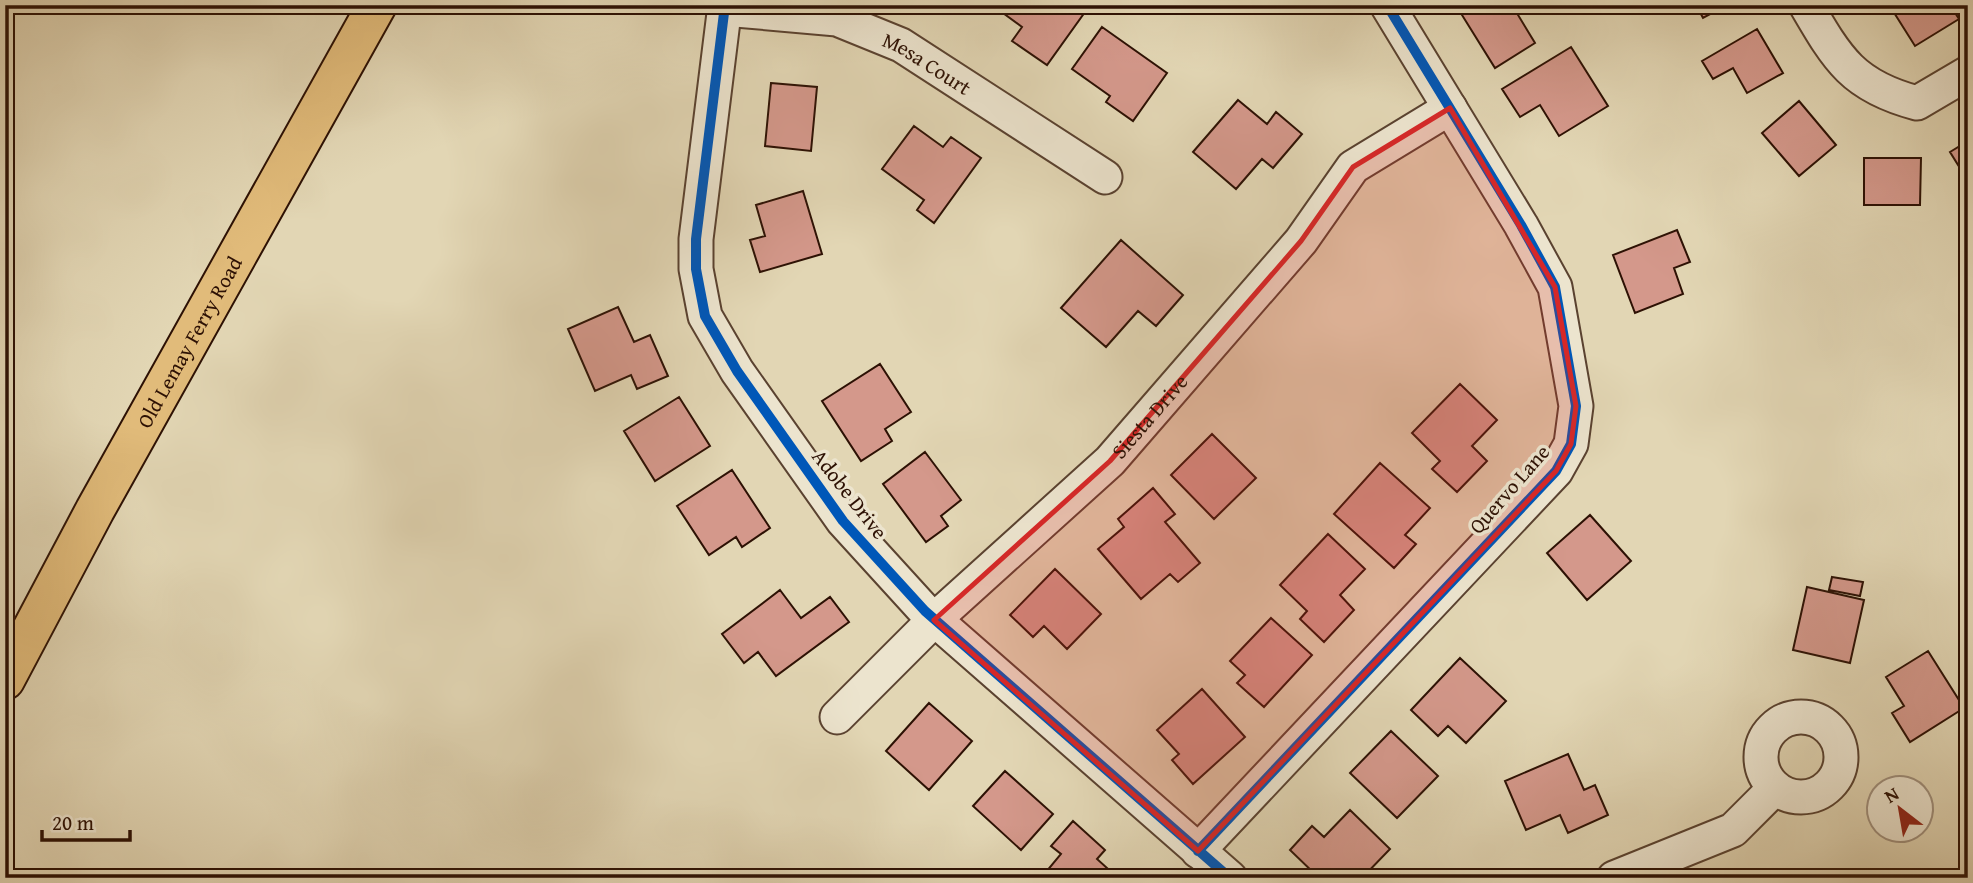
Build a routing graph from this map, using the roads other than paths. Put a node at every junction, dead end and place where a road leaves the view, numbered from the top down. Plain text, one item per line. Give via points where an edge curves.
1 (377, 5) edge
2 (1387, 5) edge
3 (1806, 5) edge
4 (725, 7) edge
5 (1968, 73) edge
6 (1450, 108) junction
7 (1105, 177) dead end
8 (934, 620) junction
9 (5, 680) edge
10 (837, 717) dead end
11 (1775, 788) dead end
12 (1198, 851) junction
13 (1230, 878) edge
14 (1614, 878) edge

1 - 9 main road, Old Lemay Ferry Road via 121,462
2 - 6 street, Quervo Lane
3 - 5 street via 1836,57 1883,94 1917,103
4 - 7 street, Mesa Court via 837,19 901,45
4 - 8 street, Adobe Drive via 696,239 705,316 737,372 843,521
6 - 8 street, Siesta Drive via 1353,167 1284,260 1110,461
6 - 12 street, Quervo Lane via 1555,287 1576,406 1571,444 1547,481
8 - 10 street, Siesta Drive
8 - 12 street, Adobe Drive
11 - 14 street via 1733,830
12 - 13 street, Adobe Drive

